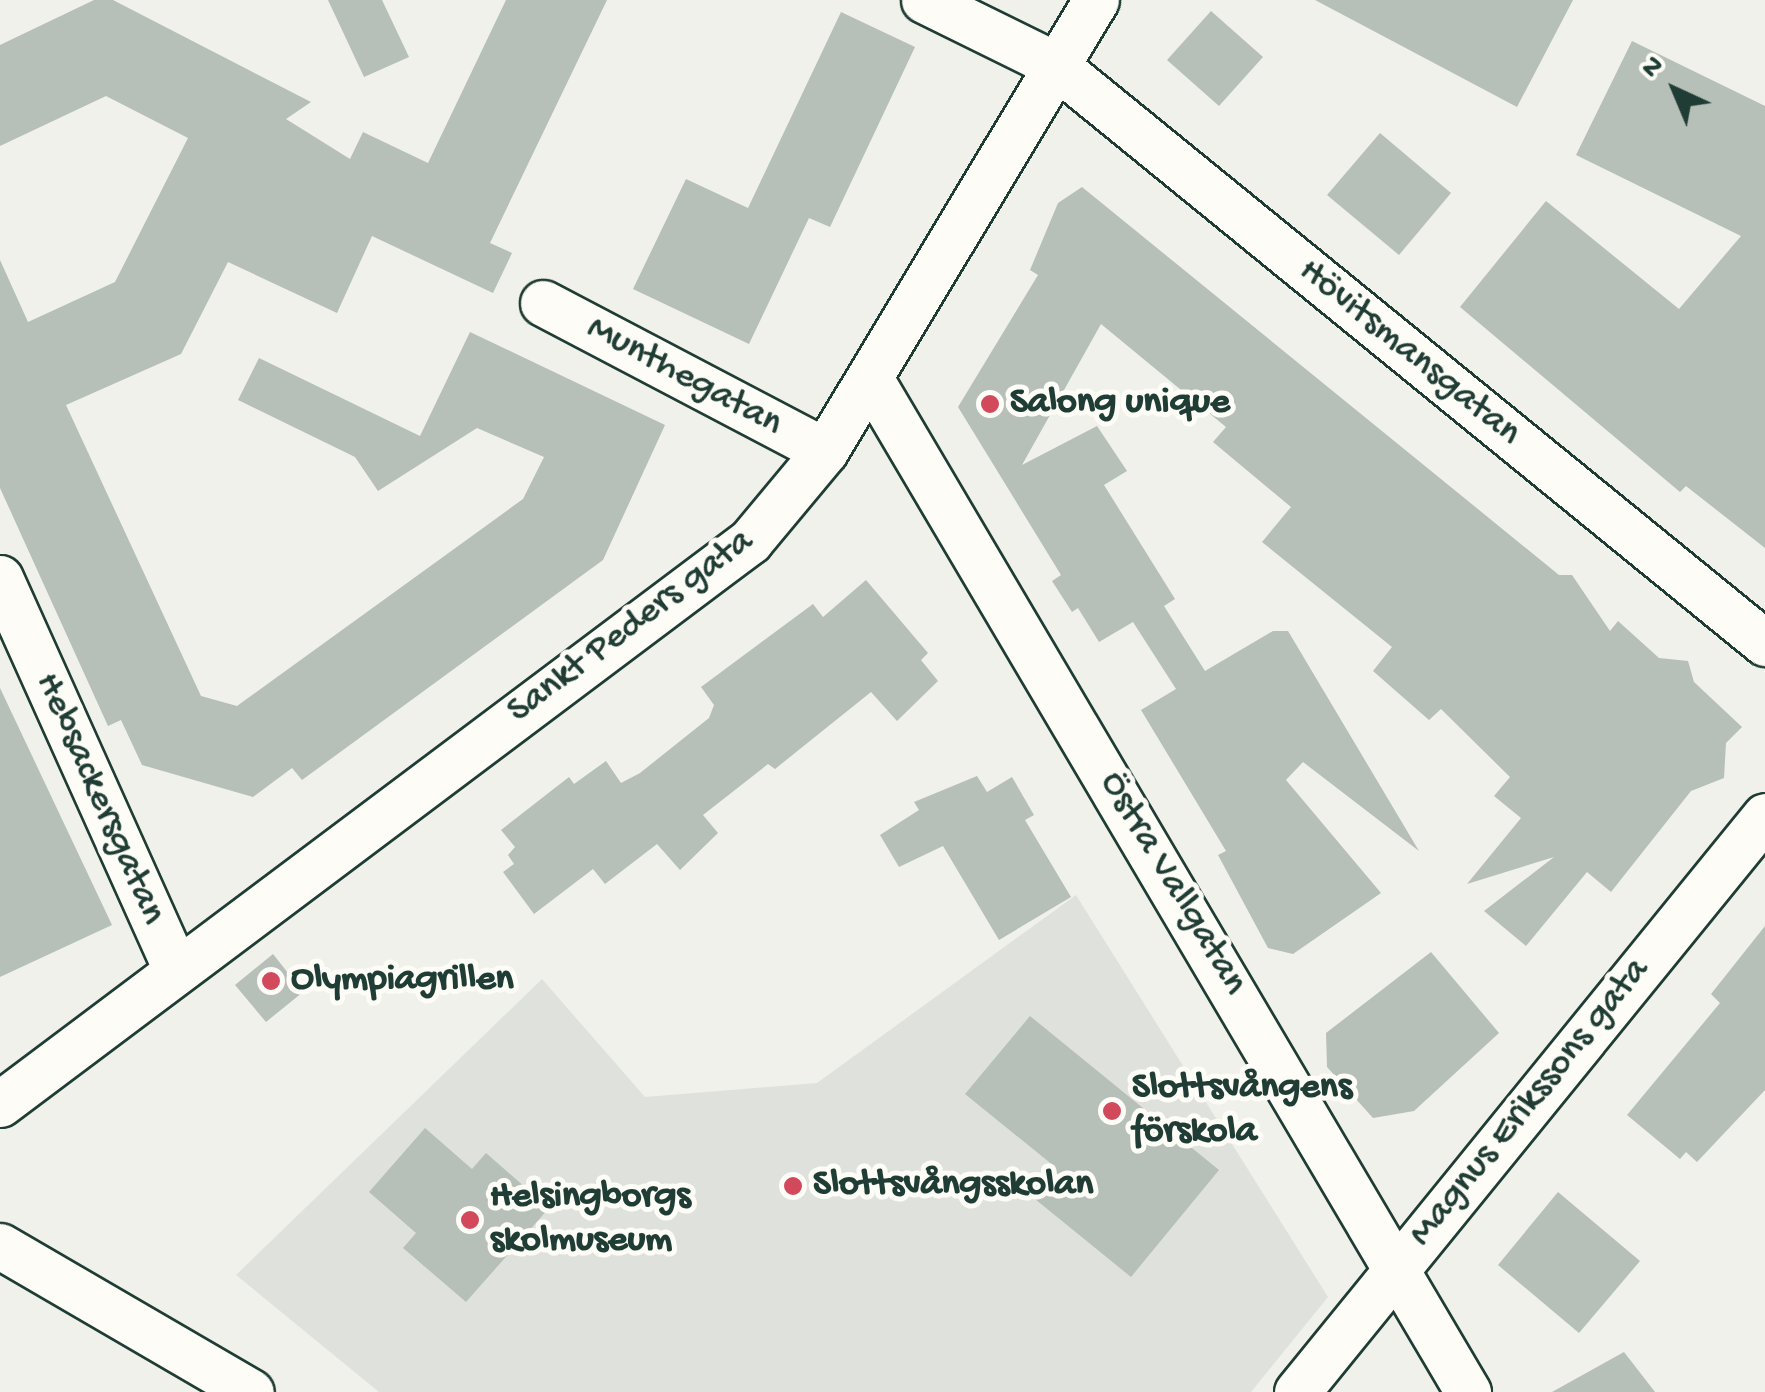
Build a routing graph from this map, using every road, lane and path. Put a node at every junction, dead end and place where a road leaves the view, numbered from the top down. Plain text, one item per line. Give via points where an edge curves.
1 (924, 0) edge
2 (1096, 0) edge
3 (1054, 64) junction
4 (543, 304) dead end
5 (871, 380) junction
6 (826, 451) junction
7 (0, 578) edge
8 (1765, 642) edge
9 (1765, 816) edge
10 (174, 966) junction
11 (0, 1104) edge
12 (0, 1246) edge
13 (1399, 1264) junction
14 (229, 1386) edge
15 (1297, 1392) edge
16 (1468, 1392) edge

1 - 3 street, Hövitsmansgatan
2 - 3 street, Sankt Peders gata
3 - 5 street, Sankt Peders gata
3 - 8 street, Hövitsmansgatan
4 - 6 street, Munthegatan
5 - 6 street, Sankt Peders gata
5 - 13 street, Östra Vallgatan
6 - 10 street, Sankt Peders gata via 719,569
7 - 10 street, Hebsackersgatan
9 - 13 street, Magnus Erikssons gata
10 - 11 street, Sankt Peders gata
12 - 14 street
13 - 15 street, Magnus Erikssons gata
13 - 16 street, Östra Vallgatan

